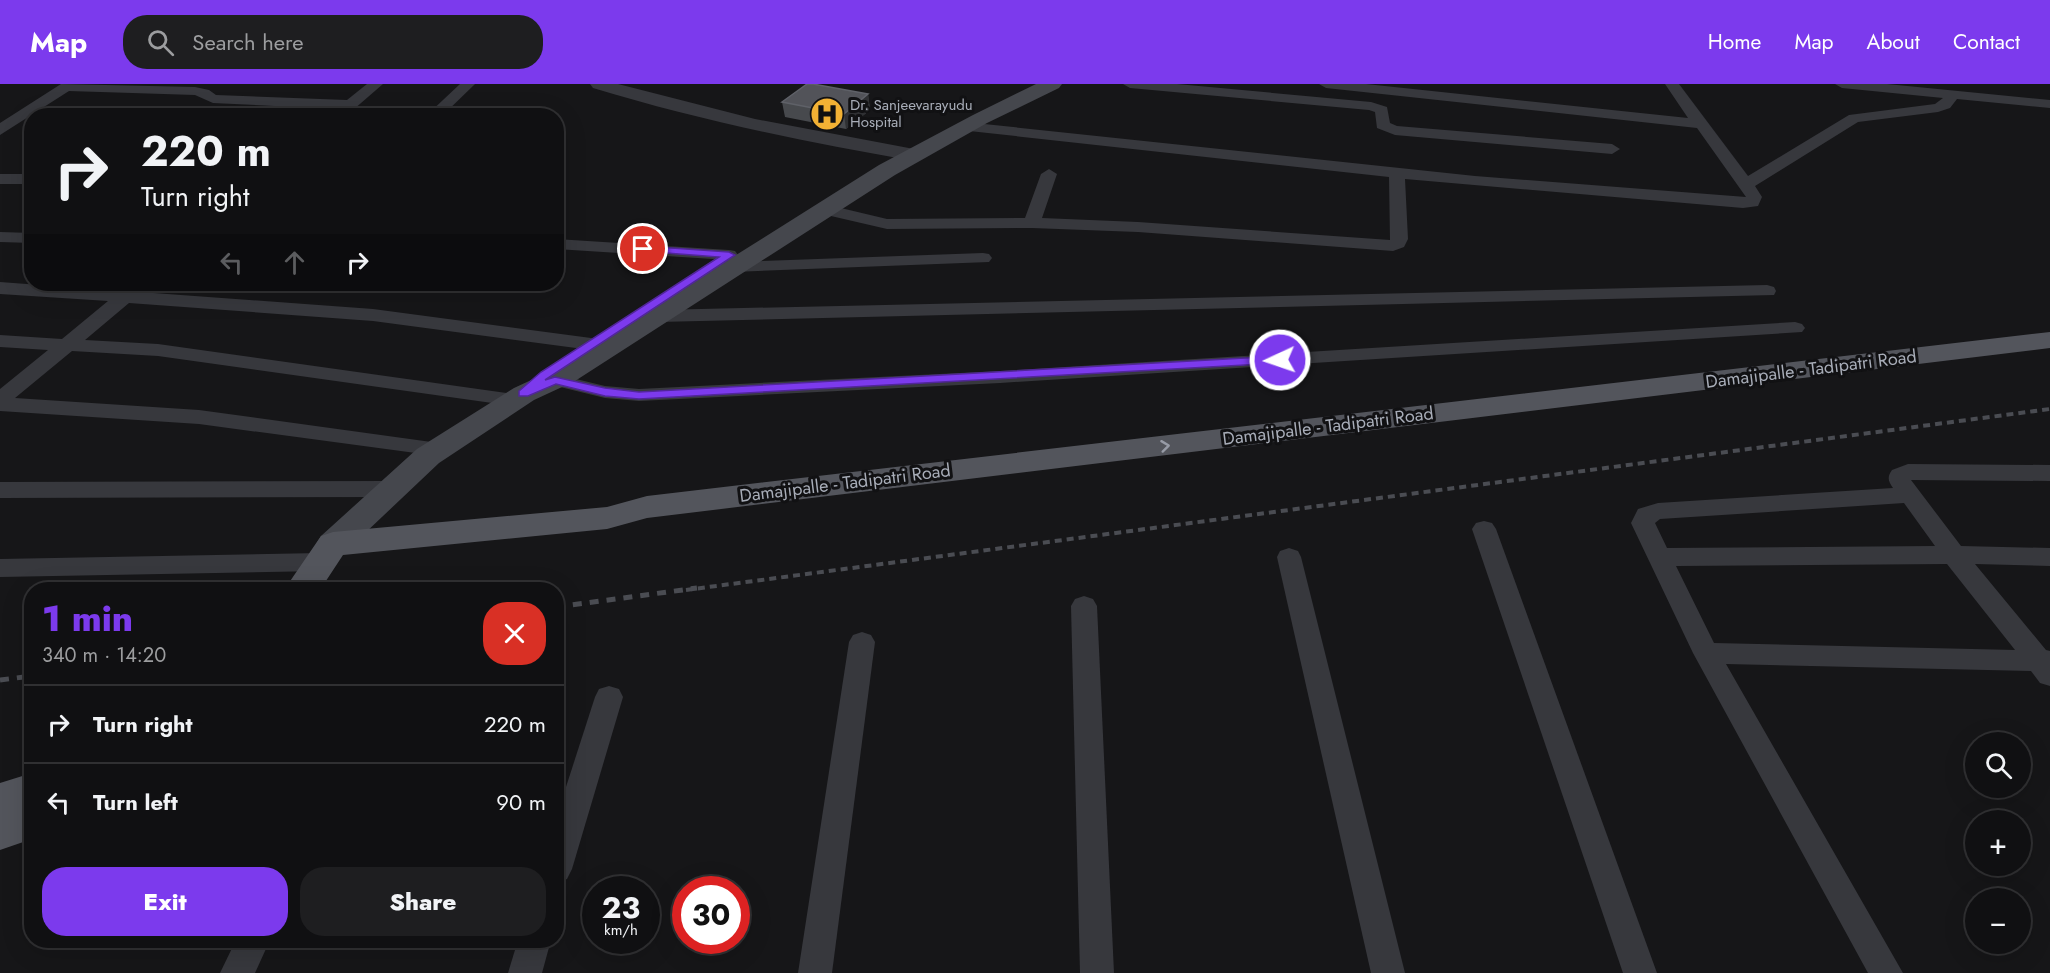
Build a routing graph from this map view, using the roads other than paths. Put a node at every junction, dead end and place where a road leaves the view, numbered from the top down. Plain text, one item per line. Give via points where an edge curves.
1 (376, 84) edge
2 (468, 84) edge
3 (599, 84) edge
4 (1032, 84) edge
5 (1052, 84) edge
6 (1130, 84) edge
7 (1326, 84) edge
8 (1672, 84) edge
9 (1842, 84) edge
10 (69, 85) edge
11 (2030, 87) dead end
12 (1954, 94) junction
13 (2050, 101) edge
14 (350, 105) junction
15 (34, 108) edge
16 (346, 108) edge
17 (442, 108) edge
18 (24, 114) edge
19 (1701, 124) junction
20 (965, 127) junction
21 (24, 129) edge
22 (0, 130) edge
23 (1612, 150) dead end
24 (907, 154) junction
25 (1397, 172) junction
26 (1049, 174) dead end
27 (0, 178) edge
28 (24, 179) edge
29 (1745, 185) junction
30 (824, 209) junction
31 (1032, 223) junction
32 (0, 237) edge
33 (24, 238) edge
34 (564, 245) edge
35 (983, 258) dead end
36 (731, 261) junction
37 (0, 288) edge
38 (24, 288) edge
39 (133, 291) edge
40 (144, 291) edge
41 (1767, 291) dead end
42 (658, 316) junction
43 (1795, 328) dead end
44 (2050, 340) edge
45 (0, 341) edge
46 (69, 344) junction
47 (591, 344) junction
48 (2050, 358) edge
49 (555, 380) junction
50 (519, 397) junction
51 (0, 402) edge
52 (438, 449) junction
53 (2050, 473) edge
54 (391, 489) junction
55 (0, 490) edge
56 (1910, 495) junction
57 (607, 518) junction
58 (1484, 529) dead end
59 (326, 553) junction
60 (1954, 555) junction
61 (1289, 557) dead end
62 (1659, 557) junction
63 (2050, 557) edge
64 (0, 568) edge
65 (306, 582) edge
66 (1083, 606) dead end
67 (862, 642) dead end
68 (1706, 653) junction
69 (2046, 666) edge
70 (609, 697) dead end
71 (24, 793) edge
72 (0, 801) edge
73 (24, 823) edge
74 (0, 831) edge
75 (564, 843) edge
76 (250, 948) edge
77 (533, 948) edge
78 (237, 973) edge
79 (525, 973) edge
80 (815, 973) edge
81 (1097, 973) edge
82 (1388, 973) edge
83 (1640, 973) edge
84 (1886, 973) edge

1 - 14 street
2 - 17 street
3 - 24 street via 776,130
4 - 24 main road
5 - 20 main road
6 - 23 street via 1371,106 1382,110 1382,125 1395,130
7 - 19 street
8 - 19 street
9 - 12 street
10 - 14 street via 195,91 213,99
10 - 15 street
11 - 13 street
12 - 13 street
12 - 29 street via 1938,108 1846,121
14 - 16 street
18 - 22 street
19 - 29 street
20 - 24 main road
20 - 25 street
21 - 22 street
24 - 30 main road
24 - 36 main road
25 - 29 street via 1731,202 1752,201 1754,197
25 - 31 street via 1399,239 1393,246
26 - 31 street
27 - 28 street
30 - 31 street via 887,224
30 - 36 main road
32 - 33 street
34 - 36 street
35 - 36 street
36 - 42 main road
36 - 47 main road
37 - 38 street
39 - 46 street
40 - 47 street via 373,315
41 - 42 street
42 - 49 main road
43 - 49 street via 639,396
57 -> 44 main road, Damajipalle - Tadipatri Road via 657,506
45 - 46 street
46 - 50 street via 158,350
46 - 51 street
47 - 50 main road via 545,374
48 - 57 main road, Damajipalle - Tadipatri Road via 651,524
49 - 50 main road
50 - 52 main road
51 - 52 street via 199,417
52 - 54 main road
53 - 56 street via 1908,472 1900,475 1900,481
54 - 55 street
54 - 59 main road
56 - 60 street
56 - 62 street via 1658,511 1646,515 1642,523
57 - 59 main road, Damajipalle - Tadipatri Road
58 - 83 street
59 - 64 street
59 - 65 main road
60 - 62 street
60 - 63 street
60 - 69 street
61 - 82 street
62 - 68 street
66 - 81 street
67 - 80 street
68 - 69 street
68 - 84 street
70 - 75 street
71 - 72 main road
73 - 74 main road
76 - 78 street
77 - 79 street

